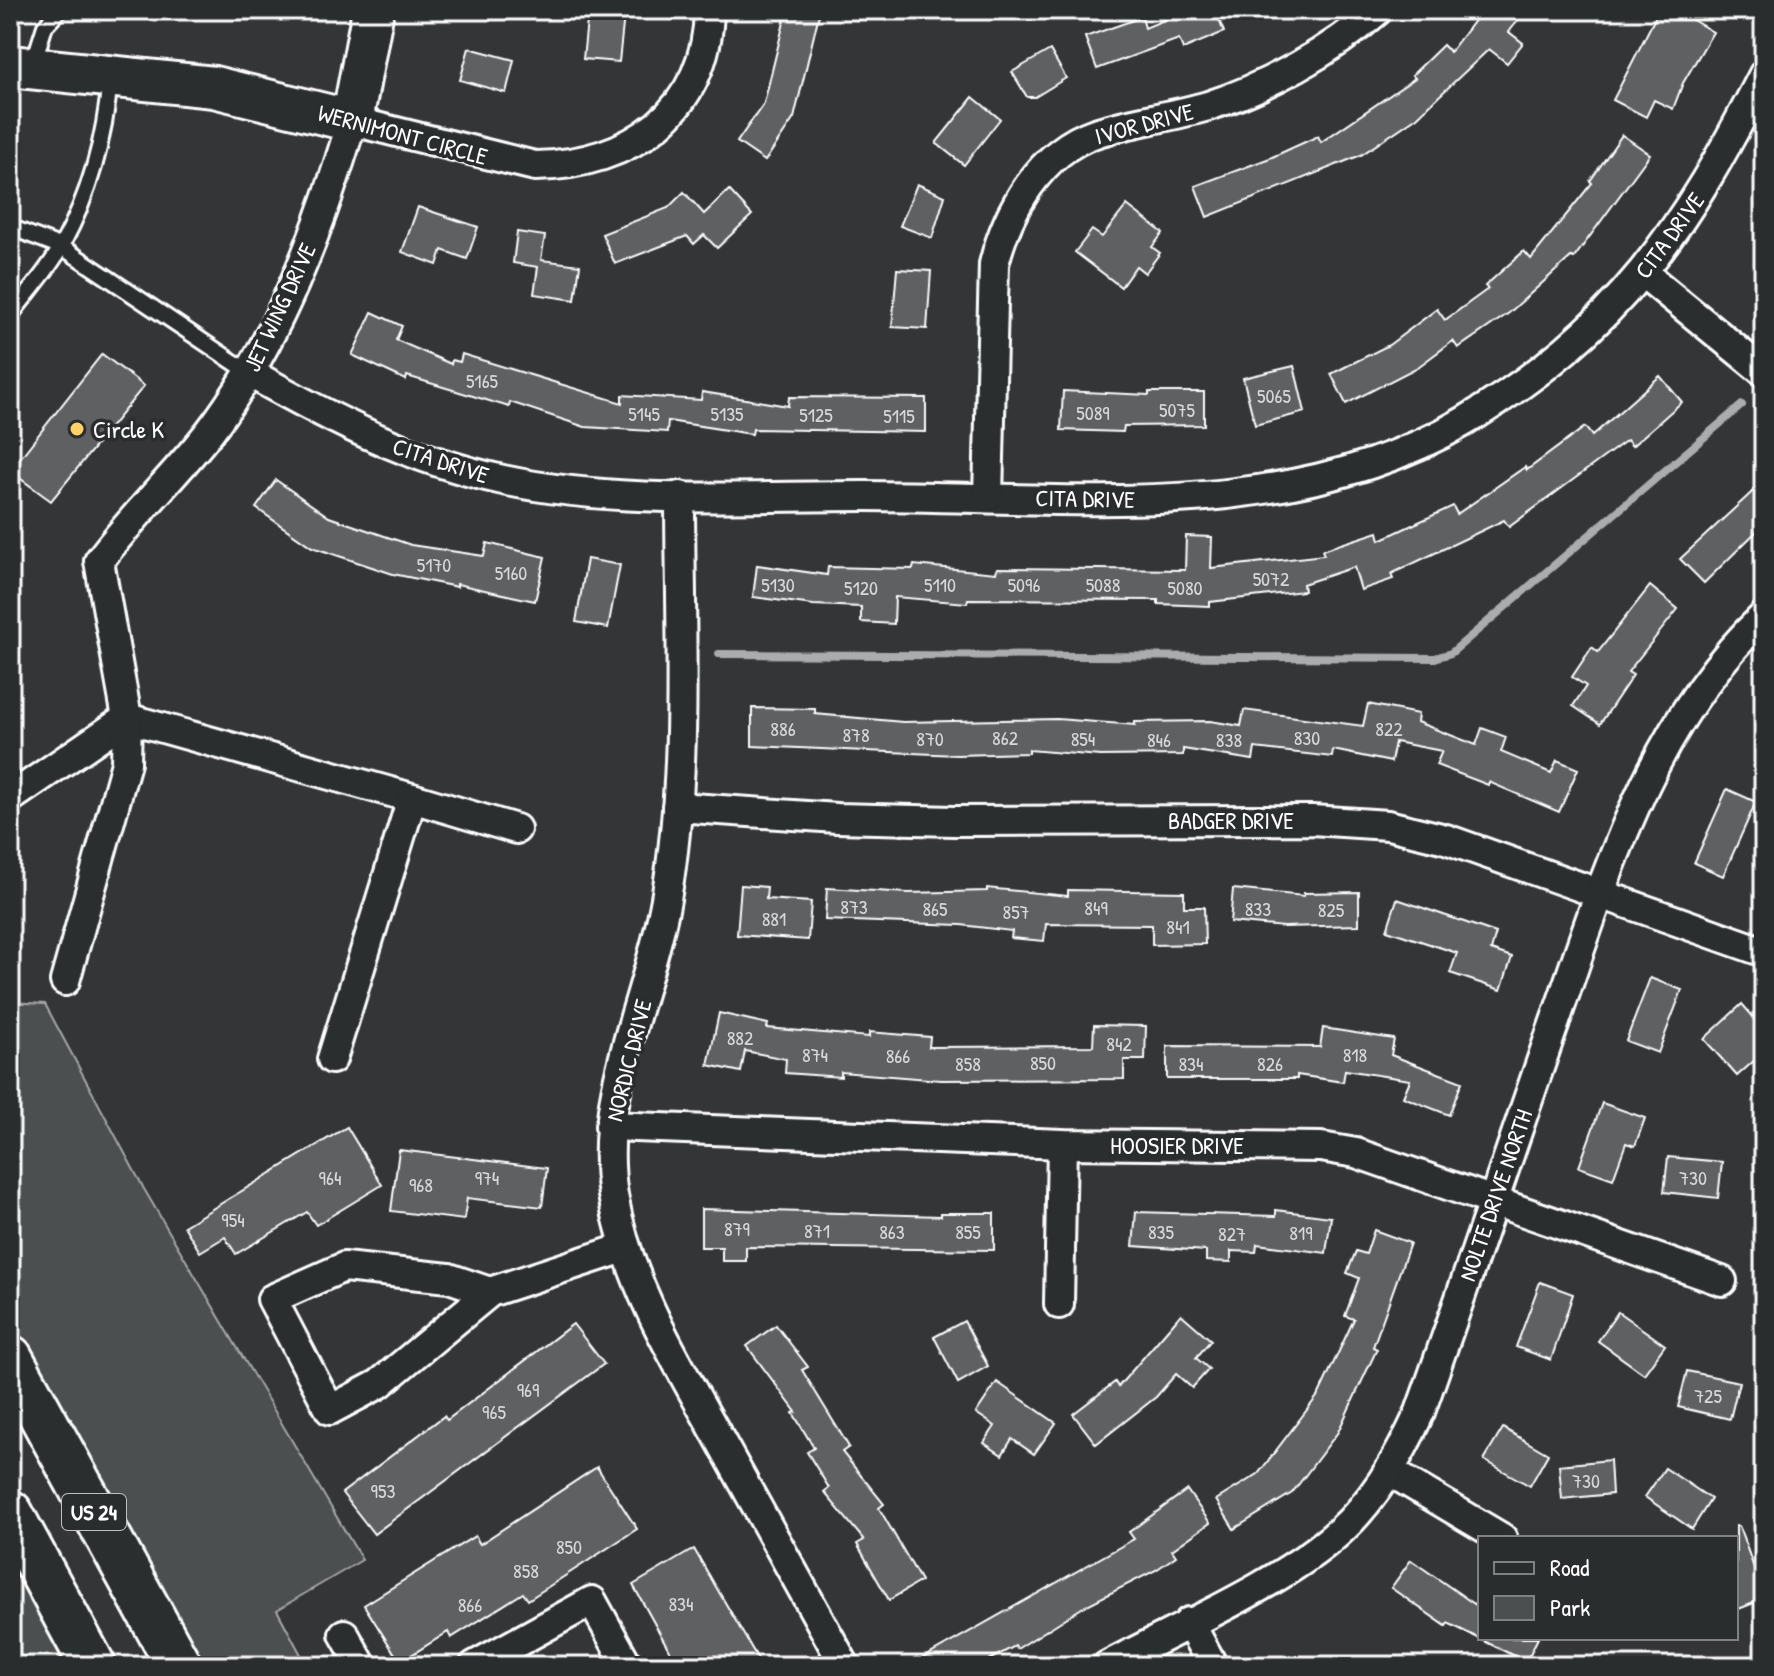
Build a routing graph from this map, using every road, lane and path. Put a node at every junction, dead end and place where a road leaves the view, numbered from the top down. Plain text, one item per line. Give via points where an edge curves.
1 (60, 10) edge
2 (373, 10) edge
3 (709, 10) edge
4 (1378, 10) edge
5 (21, 67) edge
6 (1764, 74) edge
7 (110, 77) junction
8 (352, 121) junction
9 (10, 227) edge
10 (62, 247) junction
11 (1643, 273) junction
12 (10, 316) edge
13 (1764, 372) edge
14 (250, 373) junction
15 (680, 496) junction
16 (988, 496) junction
17 (1764, 616) edge
18 (127, 718) junction
19 (10, 798) edge
20 (412, 798) junction
21 (677, 807) junction
22 (516, 829) dead end
23 (1600, 894) junction
24 (1764, 952) edge
25 (65, 981) dead end
26 (332, 1059) dead end
27 (610, 1126) junction
28 (1062, 1144) junction
29 (1493, 1200) junction
30 (624, 1248) junction
31 (1722, 1281) dead end
32 (490, 1292) junction
33 (1059, 1304) dead end
34 (10, 1358) edge
35 (1389, 1471) junction
36 (10, 1513) edge
37 (1499, 1536) edge
38 (1189, 1622) junction
39 (344, 1634) dead end
40 (93, 1666) edge
41 (179, 1666) edge
42 (362, 1666) edge
43 (474, 1666) edge
44 (628, 1666) edge
45 (845, 1666) edge
46 (1107, 1666) edge
47 (1213, 1666) edge

1 - 5 lane
2 - 8 main road, JET WING DRIVE
3 - 8 street, WERNIMONT CIRCLE via 699,66 684,92 665,120 616,153 564,166 535,166
4 - 16 street, IVOR DRIVE via 1345,36 1236,95 1092,134 1048,163 1031,184 1002,231 994,264
5 - 7 main road, WERNIMONT CIRCLE
6 - 11 street, CITA DRIVE via 1698,198
7 - 8 main road, WERNIMONT CIRCLE via 214,87
7 - 10 lane via 107,121 94,176
8 - 14 street, JET WING DRIVE via 316,228
9 - 10 lane
10 - 12 lane
10 - 14 lane
11 - 13 street
11 - 16 street, CITA DRIVE via 1582,336 1519,386 1408,450 1356,468 1204,496
14 - 15 street, CITA DRIVE via 323,415 421,457 540,486
14 - 18 street, JET WING DRIVE via 210,431 99,561
15 - 16 street, CITA DRIVE
15 - 21 street, NORDIC DRIVE
17 - 23 street, NOLTE DRIVE NORTH via 1720,661 1678,719
18 - 19 street
18 - 20 street
18 - 25 street via 126,763
20 - 22 street
20 - 26 street
21 - 23 street, BADGER DRIVE via 866,819 1353,822 1417,830
21 - 27 street, NORDIC DRIVE via 664,910
23 - 24 street, BADGER DRIVE
23 - 29 street, NOLTE DRIVE NORTH
27 - 28 street, HOOSIER DRIVE
27 - 30 street, NORDIC DRIVE via 612,1191
28 - 29 street, HOOSIER DRIVE via 1321,1147 1356,1153
28 - 33 street
29 - 31 street, HOOSIER DRIVE
29 - 35 street, NOLTE DRIVE NORTH via 1420,1412
30 - 32 street
30 - 45 street, NORDIC DRIVE via 673,1355
32 - 32 street via 379,1384 330,1410 272,1299 344,1267 449,1278
34 - 41 highway, US 24
35 - 37 street
35 - 38 street, NOLTE DRIVE NORTH via 1364,1506 1311,1555
36 - 40 highway
38 - 46 street, NOLTE DRIVE NORTH
38 - 47 street
39 - 42 street
43 - 44 street via 592,1601

